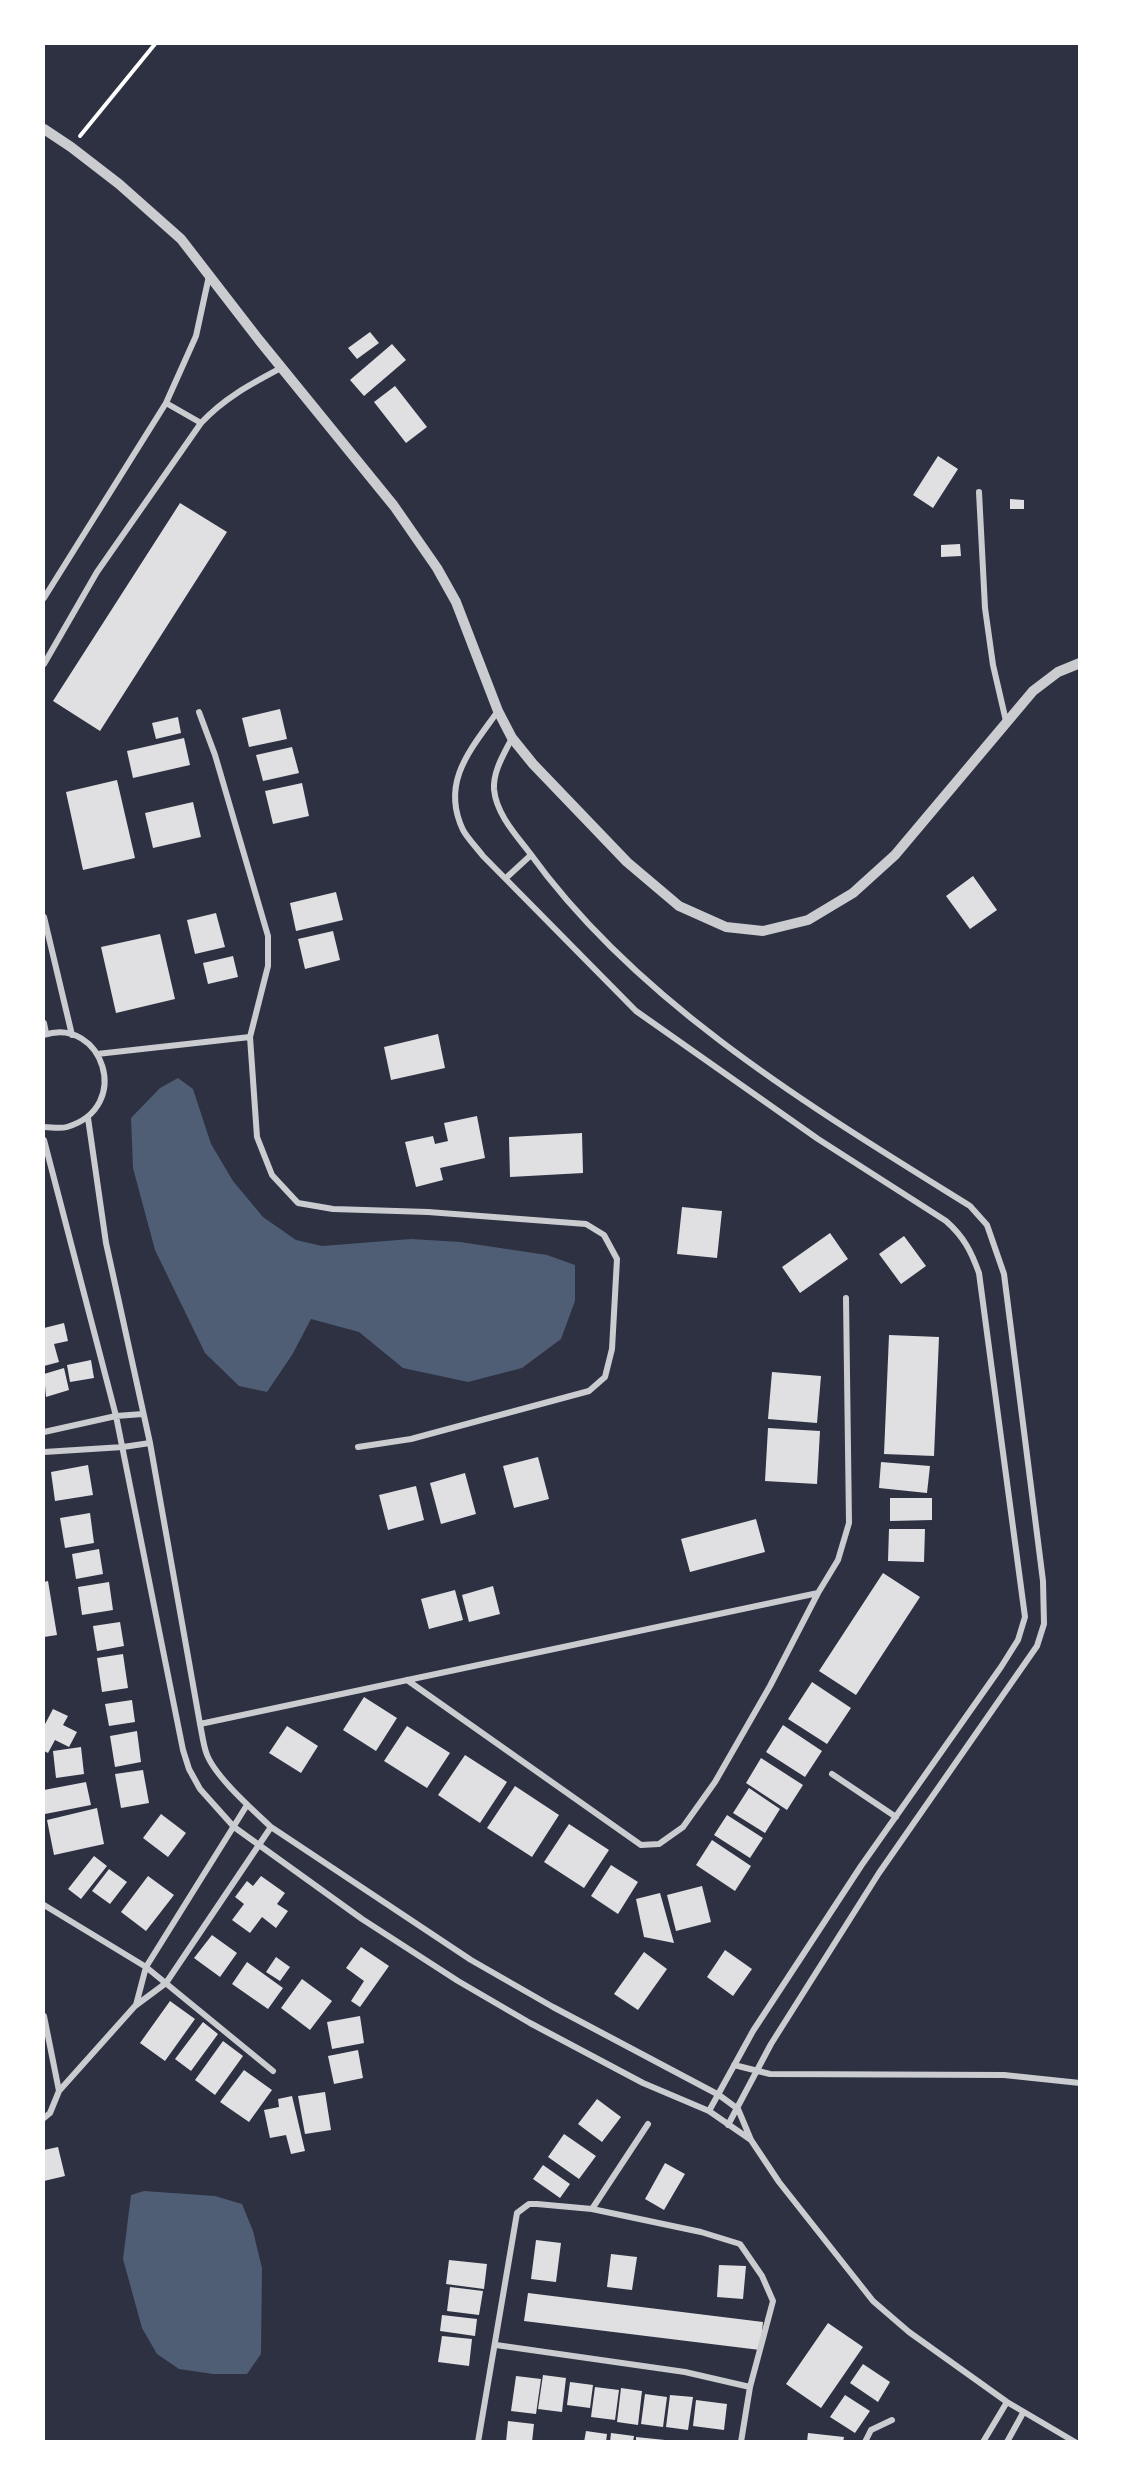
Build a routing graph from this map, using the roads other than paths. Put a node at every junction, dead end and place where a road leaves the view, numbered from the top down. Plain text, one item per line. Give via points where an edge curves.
1 (44, 129) edge
2 (209, 276) junction
3 (281, 368) junction
4 (166, 403) junction
5 (201, 423) junction
6 (979, 492) dead end
7 (44, 598) edge
8 (1080, 663) edge
9 (44, 664) edge
10 (498, 711) junction
11 (199, 712) dead end
12 (1007, 722) junction
13 (512, 738) junction
14 (531, 855) junction
15 (506, 878) junction
16 (44, 917) edge
17 (44, 1023) edge
18 (45, 1034) edge
19 (72, 1035) junction
20 (250, 1037) junction
21 (97, 1054) junction
22 (88, 1118) junction
23 (44, 1127) edge
24 (44, 1140) edge
25 (846, 1298) dead end
26 (143, 1414) junction
27 (116, 1416) junction
28 (44, 1432) edge
29 (150, 1443) junction
30 (123, 1447) junction
31 (357, 1447) dead end
32 (44, 1452) edge
33 (818, 1593) junction
34 (407, 1680) junction
35 (200, 1724) junction
36 (832, 1774) dead end
37 (247, 1804) junction
38 (896, 1817) junction
39 (234, 1827) junction
40 (271, 1827) junction
41 (258, 1845) junction
42 (44, 1905) edge
43 (147, 1966) junction
44 (165, 1983) junction
45 (135, 2006) junction
46 (44, 2016) edge
47 (734, 2065) junction
48 (273, 2071) dead end
49 (757, 2072) junction
50 (1080, 2084) edge
51 (59, 2091) junction
52 (719, 2095) junction
53 (738, 2109) junction
54 (709, 2111) junction
55 (44, 2118) edge
56 (648, 2124) dead end
57 (728, 2126) junction
58 (751, 2140) junction
59 (592, 2209) junction
60 (496, 2345) junction
61 (750, 2387) junction
62 (1007, 2402) junction
63 (1023, 2414) junction
64 (892, 2420) dead end
65 (478, 2442) edge
66 (741, 2442) edge
67 (865, 2442) edge
68 (983, 2442) edge
69 (1007, 2442) edge
70 (1075, 2442) edge

1 - 2 street via 119,184 181,238
2 - 3 street
2 - 4 street via 196,336
3 - 5 street via 234,393
3 - 10 street via 394,506 437,568 456,602
4 - 5 street
4 - 7 street
5 - 9 street via 98,572
6 - 12 street via 985,608
8 - 12 street via 1058,672 1033,691
10 - 13 street
10 - 15 street via 460,768 454,787 456,810 464,831
11 - 20 street via 268,936 268,966
12 - 13 street via 895,855 853,893 808,920 764,931 726,927 679,906 627,862
13 - 14 street via 498,766 495,789 503,816
14 - 15 street
14 - 49 street via 550,882 656,989 787,1090 970,1206 987,1226 1004,1274 1043,1581 1044,1624 1037,1646 879,1873
15 - 38 street via 636,1011 818,1139 946,1221 962,1235 971,1251 978,1274 1025,1617 1018,1640 1001,1667
16 - 19 street
17 - 18 street
18 - 19 street
19 - 21 street
20 - 21 street
20 - 31 street via 257,1137 272,1174 298,1203 333,1209 586,1224 604,1235 617,1259 612,1349 605,1377 589,1391 411,1438
21 - 22 street via 105,1085
22 - 23 street via 65,1128
22 - 26 street via 106,1243
24 - 27 street
25 - 33 street via 849,1523 838,1560
26 - 27 street
26 - 29 street
27 - 28 street
27 - 30 street
29 - 30 street
29 - 35 street
30 - 32 street
30 - 39 street via 183,1750 200,1789
33 - 34 street
33 - 34 street via 715,1782 682,1827 658,1844 641,1845
34 - 35 street
35 - 37 street via 206,1754
36 - 38 street
37 - 39 street
37 - 40 street
38 - 47 street
39 - 41 street
39 - 43 street
40 - 41 street
40 - 52 street via 471,1960
41 - 44 street
41 - 54 street via 362,1919 509,2011 643,2083
42 - 43 street
43 - 44 street
43 - 45 street
44 - 45 street
44 - 48 street
45 - 51 street
46 - 51 street
47 - 49 street
47 - 52 street
49 - 50 street via 1004,2075
49 - 53 street
51 - 55 street
52 - 53 street
52 - 54 street
53 - 57 street
53 - 58 street
54 - 57 street
56 - 59 street
57 - 58 street
58 - 62 street via 778,2182 873,2301
59 - 60 street via 529,2204 517,2213
59 - 61 street via 740,2244 762,2276 773,2301
60 - 61 street via 685,2372
60 - 65 street
61 - 66 street
62 - 63 street
62 - 68 street
63 - 69 street
63 - 70 street
64 - 67 street via 871,2430

